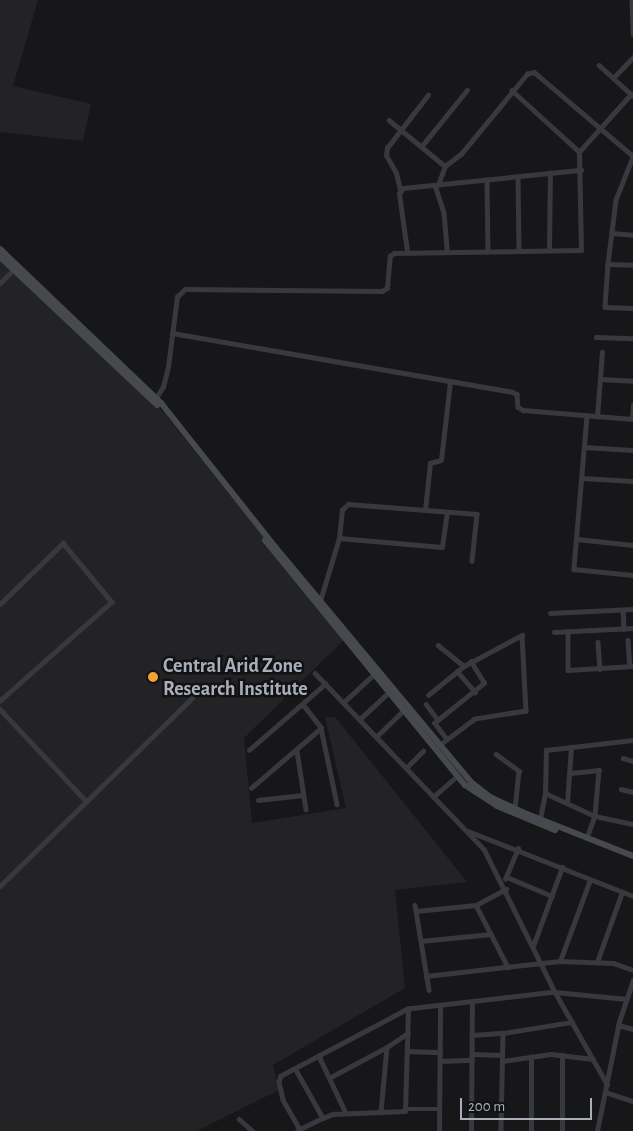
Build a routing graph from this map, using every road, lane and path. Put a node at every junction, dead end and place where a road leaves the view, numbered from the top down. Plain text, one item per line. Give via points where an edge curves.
1 (632, 0) edge
2 (633, 34) edge
3 (633, 57) edge
4 (598, 65) dead end
5 (613, 78) junction
6 (466, 90) dead end
7 (512, 91) junction
8 (428, 95) dead end
9 (632, 95) edge
10 (389, 120) dead end
11 (601, 127) junction
12 (400, 129) junction
13 (421, 146) junction
14 (579, 152) junction
15 (633, 156) edge
16 (445, 166) junction
17 (581, 170) junction
18 (550, 174) junction
19 (518, 177) junction
20 (487, 180) junction
21 (437, 185) junction
22 (400, 190) junction
23 (612, 233) junction
24 (633, 235) edge
25 (0, 249) edge
26 (488, 250) junction
27 (518, 250) junction
28 (549, 250) junction
29 (408, 251) junction
30 (447, 251) junction
31 (0, 257) edge
32 (608, 264) junction
33 (633, 265) edge
34 (15, 268) junction
35 (0, 283) edge
36 (633, 308) edge
37 (172, 333) junction
38 (596, 338) dead end
39 (633, 338) edge
40 (602, 352) dead end
41 (600, 379) junction
42 (633, 381) edge
43 (450, 382) junction
44 (156, 398) junction
45 (633, 405) edge
46 (586, 416) junction
47 (597, 417) junction
48 (632, 419) edge
49 (584, 447) junction
50 (633, 450) edge
51 (582, 478) junction
52 (633, 481) edge
53 (425, 510) junction
54 (447, 512) junction
55 (339, 538) junction
56 (577, 539) junction
57 (633, 545) edge
58 (472, 562) dead end
59 (633, 575) edge
60 (320, 601) junction
61 (0, 604) edge
62 (633, 609) edge
63 (623, 610) junction
64 (550, 613) dead end
65 (633, 628) edge
66 (624, 629) junction
67 (568, 631) junction
68 (554, 632) dead end
69 (628, 640) dead end
70 (598, 642) dead end
71 (438, 645) dead end
72 (471, 662) junction
73 (464, 666) junction
74 (632, 666) edge
75 (600, 669) junction
76 (458, 671) junction
77 (315, 673) dead end
78 (373, 675) junction
79 (325, 684) junction
80 (390, 691) junction
81 (475, 692) junction
82 (428, 696) dead end
83 (192, 698) dead end
84 (0, 701) edge
85 (344, 702) junction
86 (426, 704) dead end
87 (303, 705) junction
88 (0, 709) edge
89 (403, 711) junction
90 (360, 719) junction
91 (438, 720) junction
92 (321, 728) junction
93 (377, 736) junction
94 (447, 740) junction
95 (633, 740) edge
96 (440, 746) junction
97 (571, 747) junction
98 (249, 750) dead end
99 (297, 750) junction
100 (423, 751) dead end
101 (496, 754) dead end
102 (623, 758) dead end
103 (633, 761) edge
104 (406, 768) junction
105 (572, 773) junction
106 (457, 776) junction
107 (251, 788) dead end
108 (621, 789) dead end
109 (633, 792) edge
110 (545, 793) junction
111 (303, 795) junction
112 (433, 797) junction
113 (258, 800) dead end
114 (87, 802) junction
115 (567, 803) junction
116 (337, 804) dead end
117 (306, 809) dead end
118 (515, 809) junction
119 (595, 816) junction
120 (540, 819) junction
121 (633, 824) edge
122 (467, 830) junction
123 (587, 838) junction
124 (518, 849) junction
125 (633, 856) edge
126 (633, 861) edge
127 (562, 867) junction
128 (507, 877) junction
129 (590, 880) junction
130 (502, 882) junction
131 (0, 886) edge
132 (506, 889) junction
133 (622, 892) junction
134 (552, 896) junction
135 (633, 896) edge
136 (415, 905) dead end
137 (476, 905) junction
138 (416, 911) junction
139 (491, 934) junction
140 (421, 941) junction
141 (533, 946) junction
142 (560, 961) junction
143 (597, 962) junction
144 (541, 963) junction
145 (508, 967) junction
146 (633, 970) edge
147 (426, 976) junction
148 (633, 980) edge
149 (428, 990) dead end
150 (555, 992) junction
151 (627, 999) junction
152 (472, 1003) junction
153 (440, 1007) junction
154 (408, 1009) junction
155 (572, 1022) junction
156 (618, 1025) junction
157 (633, 1029) edge
158 (408, 1033) junction
159 (503, 1033) junction
160 (472, 1035) junction
161 (386, 1047) junction
162 (408, 1052) junction
163 (440, 1052) junction
164 (472, 1054) junction
165 (502, 1055) junction
166 (562, 1055) junction
167 (318, 1056) junction
168 (531, 1057) junction
169 (592, 1058) junction
170 (472, 1060) junction
171 (440, 1061) junction
172 (502, 1061) junction
173 (295, 1068) junction
174 (329, 1078) junction
175 (607, 1084) junction
176 (605, 1092) junction
177 (633, 1101) edge
178 (405, 1109) junction
179 (439, 1109) junction
180 (381, 1112) junction
181 (346, 1113) junction
182 (238, 1118) dead end
183 (323, 1118) junction
184 (299, 1130) edge
185 (253, 1131) edge
186 (439, 1131) edge
187 (471, 1131) edge
188 (501, 1131) edge
189 (531, 1131) edge
190 (562, 1131) edge
191 (598, 1131) edge

1 - 2 street
3 - 5 street
4 - 5 street
5 - 9 street
6 - 13 street
7 - 11 street via 527,74 539,73
7 - 14 street
7 - 16 street via 461,154
8 - 12 street
9 - 11 street
10 - 12 street
11 - 14 street
11 - 15 street
12 - 13 street
12 - 22 street via 386,156 396,173
13 - 16 street
14 - 17 street
15 - 23 street via 619,190
16 - 21 street
17 - 18 street
17 - 28 street via 581,250
18 - 19 street
18 - 28 street
19 - 20 street
19 - 27 street
20 - 21 street
20 - 26 street
21 - 22 street
21 - 30 street via 444,213
22 - 29 street
23 - 24 street
23 - 32 street
25 - 34 main road
26 - 27 street
26 - 30 street
27 - 28 street
29 - 30 street
29 - 37 street via 390,256 384,291 185,288 177,297
31 - 34 main road
32 - 33 street
32 - 36 street via 604,307
34 - 35 street
34 - 44 main road
34 - 78 main road via 162,409
37 - 43 street
37 - 44 street via 164,380
38 - 39 street
40 - 41 street
41 - 42 street
41 - 47 street
43 - 46 street via 515,393 518,407 523,410
43 - 53 street via 441,460 430,463
44 - 60 main road
45 - 48 street
46 - 47 street
46 - 49 street
47 - 48 street
49 - 50 street
49 - 51 street
51 - 52 street
51 - 56 street
53 - 54 street
53 - 55 street via 345,505
54 - 55 street via 442,547
54 - 58 street via 478,514
55 - 60 street
56 - 57 street
56 - 59 street via 574,569
60 - 80 main road
61 - 84 street via 63,543 112,602
62 - 63 street
63 - 64 street
63 - 66 street
65 - 66 street
66 - 67 street
67 - 68 street
67 - 75 street via 568,670
69 - 74 street
70 - 75 street
71 - 73 street
72 - 73 street
72 - 81 street via 484,682
72 - 94 street via 522,635 526,711 475,719
73 - 76 street
74 - 75 street
76 - 81 street
76 - 82 street
77 - 79 street
78 - 80 main road
78 - 85 street
79 - 85 street
79 - 87 street
80 - 89 main road
80 - 90 street
80 - 96 main road
81 - 91 street
83 - 114 street
85 - 90 street
86 - 91 street
87 - 92 street
87 - 98 street
88 - 114 street
89 - 93 street
89 - 106 main road
90 - 93 street
91 - 94 street via 434,723
92 - 99 street
92 - 116 street
93 - 104 street
94 - 96 street
95 - 97 street
96 - 118 main road via 477,788
97 - 105 street
97 - 110 street via 546,750
99 - 107 street
99 - 111 street
100 - 104 street
101 - 118 street via 519,770
102 - 103 street
104 - 112 street
105 - 115 street
105 - 119 street via 599,770
106 - 112 street
106 - 126 main road via 475,793 497,806
108 - 109 street
110 - 115 street
110 - 120 street
111 - 113 street
111 - 117 street
112 - 122 street
114 - 131 street
115 - 119 street
118 - 120 main road
119 - 121 street
119 - 123 street
120 - 123 main road
122 - 124 street
122 - 130 street via 493,861
123 - 125 main road
124 - 127 street
124 - 128 street
127 - 129 street
127 - 134 street
128 - 130 street
128 - 134 street
129 - 133 street
129 - 142 street
130 - 132 street
132 - 137 street
132 - 141 street
133 - 135 street
133 - 143 street
134 - 141 street
136 - 138 street
137 - 138 street
137 - 139 street
138 - 140 street
139 - 140 street
139 - 145 street
140 - 147 street
141 - 144 street
142 - 143 street
142 - 144 street
143 - 146 street
144 - 145 street
144 - 150 street
145 - 147 street
147 - 149 street
148 - 151 street
150 - 151 street
150 - 152 street
150 - 155 street
151 - 156 street
152 - 153 street
152 - 160 street
153 - 154 street
153 - 163 street
154 - 158 street
154 - 167 street
155 - 159 street
155 - 169 street
156 - 157 street
156 - 175 street
158 - 161 street
158 - 162 street
159 - 160 street
159 - 165 street
160 - 164 street
161 - 174 street
161 - 180 street
162 - 163 street
162 - 178 street
163 - 171 street
164 - 165 street
164 - 170 street
165 - 172 street
166 - 168 street
166 - 169 street
166 - 190 street
167 - 173 street
167 - 174 street
168 - 172 street
168 - 189 street
169 - 175 street
170 - 171 street
170 - 187 street
171 - 179 street
172 - 188 street
173 - 183 street
173 - 184 street via 281,1076 279,1082 283,1100
174 - 181 street
175 - 176 street
176 - 177 street
176 - 191 street
178 - 179 street
178 - 180 street
179 - 186 street
180 - 181 street
181 - 183 street
182 - 185 street
183 - 184 street

